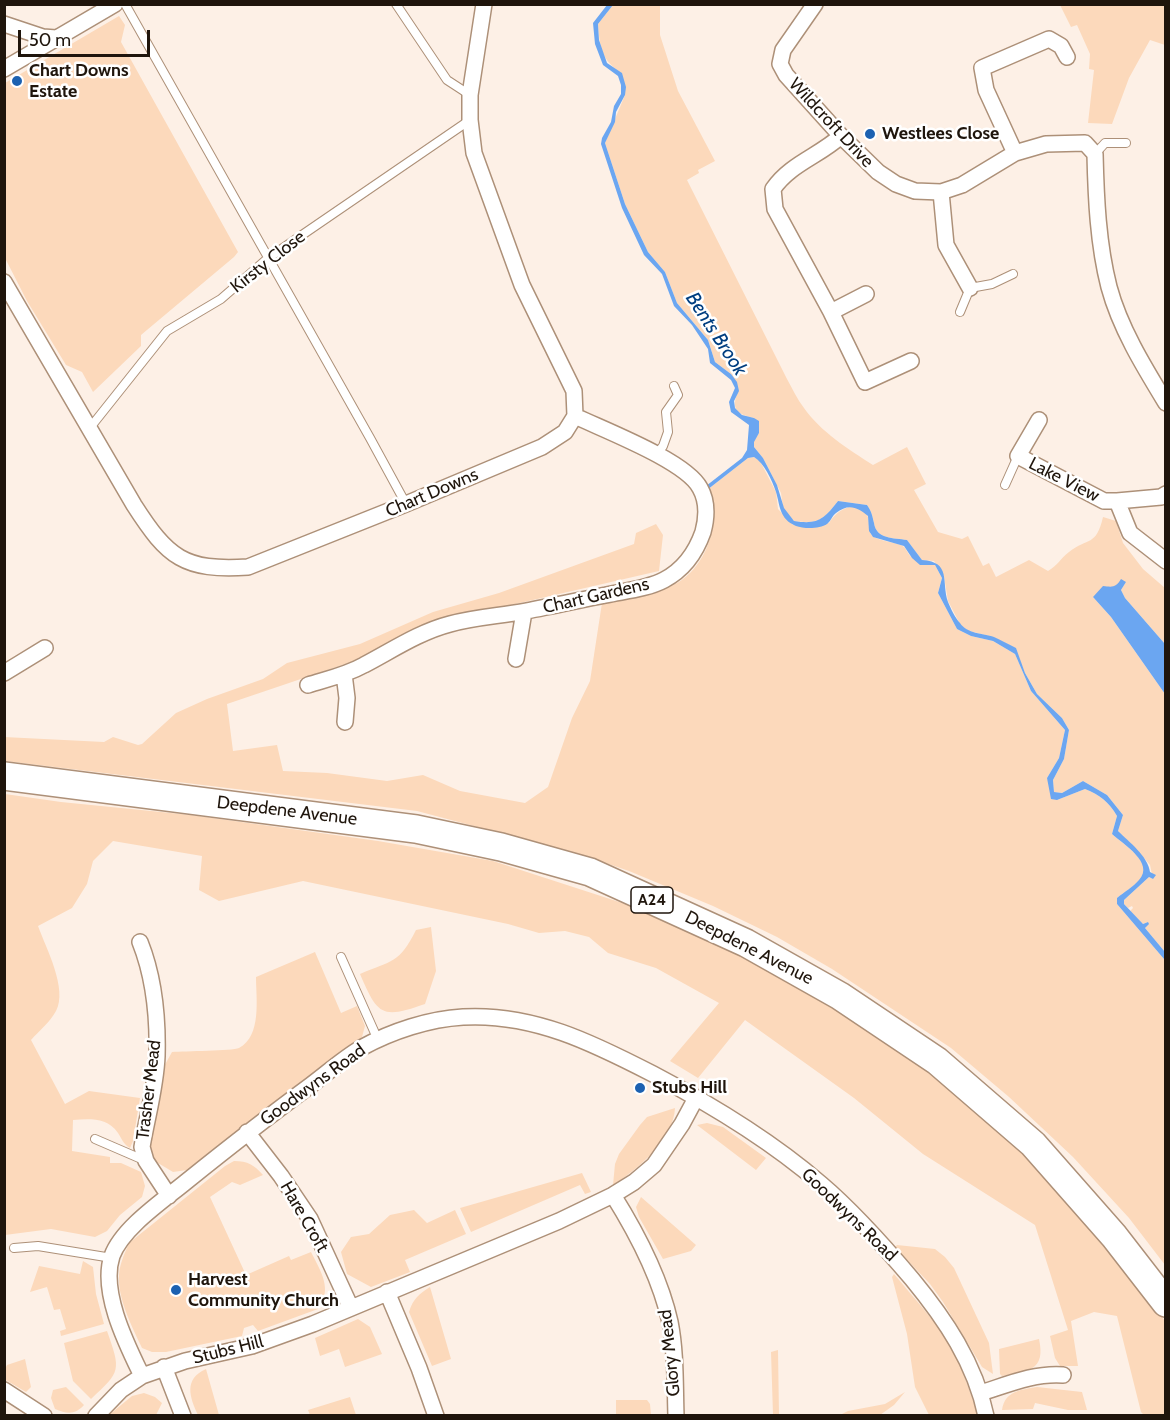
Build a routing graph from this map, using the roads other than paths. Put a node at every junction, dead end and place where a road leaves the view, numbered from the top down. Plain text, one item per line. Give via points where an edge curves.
1 (115, 4) edge
2 (125, 4) edge
3 (396, 4) edge
4 (483, 4) edge
5 (815, 4) edge
6 (4, 24) edge
7 (56, 38) junction
8 (1067, 57) dead end
9 (4, 69) edge
10 (470, 95) junction
11 (470, 120) junction
12 (840, 136) junction
13 (1126, 142) dead end
14 (1015, 153) junction
15 (1095, 154) junction
16 (942, 192) junction
17 (267, 259) junction
18 (1013, 274) dead end
19 (4, 282) edge
20 (970, 288) junction
21 (866, 294) dead end
22 (831, 312) junction
23 (960, 312) dead end
24 (911, 361) dead end
25 (674, 386) dead end
26 (1166, 404) edge
27 (575, 416) junction
28 (1039, 420) dead end
29 (89, 429) junction
30 (657, 454) junction
31 (1018, 456) junction
32 (1005, 485) dead end
33 (1166, 494) edge
34 (1117, 501) junction
35 (406, 504) junction
36 (1166, 561) edge
37 (524, 612) junction
38 (45, 648) dead end
39 (516, 659) dead end
40 (4, 673) edge
41 (345, 674) junction
42 (308, 685) dead end
43 (345, 722) dead end
44 (4, 776) edge
45 (140, 942) dead end
46 (341, 957) dead end
47 (378, 1040) junction
48 (696, 1098) junction
49 (247, 1132) junction
50 (94, 1139) dead end
51 (146, 1161) junction
52 (613, 1195) junction
53 (169, 1196) junction
54 (14, 1248) dead end
55 (112, 1258) junction
56 (387, 1292) junction
57 (1166, 1304) edge
58 (351, 1308) junction
59 (164, 1367) junction
60 (1063, 1375) dead end
61 (142, 1376) junction
62 (4, 1390) edge
63 (981, 1393) junction
64 (44, 1416) edge
65 (96, 1416) edge
66 (183, 1416) edge
67 (436, 1416) edge
68 (676, 1416) edge
69 (986, 1416) edge

1 - 7 street
2 - 17 lane
3 - 10 lane via 447,80
4 - 10 street
5 - 12 street, Wildcroft Drive via 783,50 780,64
6 - 7 street
7 - 9 street
8 - 14 street via 1061,46 1049,39 982,68 986,90
10 - 11 street
11 - 17 lane, Kirsty Close
11 - 27 street via 474,153 492,207 522,285 574,391
12 - 16 street, Wildcroft Drive via 896,184 915,191
12 - 22 street via 789,170 773,189 775,209
13 - 15 lane via 1105,143
14 - 15 street, Wildcroft Drive via 1046,144 1085,144
14 - 16 street, Wildcroft Drive
15 - 26 street via 1096,203 1109,288 1146,371
16 - 20 street via 946,245
17 - 29 lane, Kirsty Close via 221,298 167,331
17 - 35 lane
18 - 20 lane via 992,284
19 - 29 street, Chart Downs
20 - 23 lane
21 - 22 street
22 - 24 street via 865,382
25 - 30 lane via 678,395 666,412 668,432
27 - 30 street, Chart Gardens
27 - 35 street, Chart Downs via 565,432 542,447
28 - 31 street, Lake View
29 - 35 street, Chart Downs via 153,535 170,553 193,565 220,569 248,567
30 - 37 street, Chart Gardens via 693,479 705,499 705,525 699,544 685,564 663,580 630,590
31 - 32 lane
31 - 34 street, Lake View via 1104,501
33 - 34 street, Lake View
34 - 36 street, Lake View via 1130,532
37 - 39 street, Chart Gardens
37 - 41 street, Chart Gardens via 446,625
38 - 40 street
41 - 42 street, Chart Gardens
41 - 43 street
44 - 57 highway, Deepdene Avenue / A24 via 416,829 590,872 746,943 840,996 937,1061 1033,1144 1114,1236
45 - 51 street, Trasher Mead via 155,1005 157,1056 142,1147
46 - 47 lane
47 - 48 street, Goodwyns Road via 416,1025 461,1017 526,1021 591,1043
47 - 49 street, Goodwyns Road via 359,1049
48 - 52 street, Stubs Hill via 654,1165
48 - 63 street, Goodwyns Road via 784,1155 866,1228 938,1311
49 - 53 street, Goodwyns Road
49 - 58 street, Hare Croft via 310,1219
50 - 51 lane
51 - 53 street, Trasher Mead
52 - 56 street, Stubs Hill
52 - 68 street, Glory Mead via 652,1265 663,1296 674,1352
53 - 55 street, Goodwyns Road via 123,1238
54 - 55 lane via 38,1246
55 - 61 street via 110,1276 118,1321
56 - 58 street, Stubs Hill
56 - 67 street
58 - 59 street, Stubs Hill via 252,1346
59 - 61 street, Stubs Hill
59 - 66 street
60 - 63 street via 1031,1377
61 - 65 street, Stubs Hill via 121,1390
62 - 64 street
63 - 69 street, Goodwyns Road

